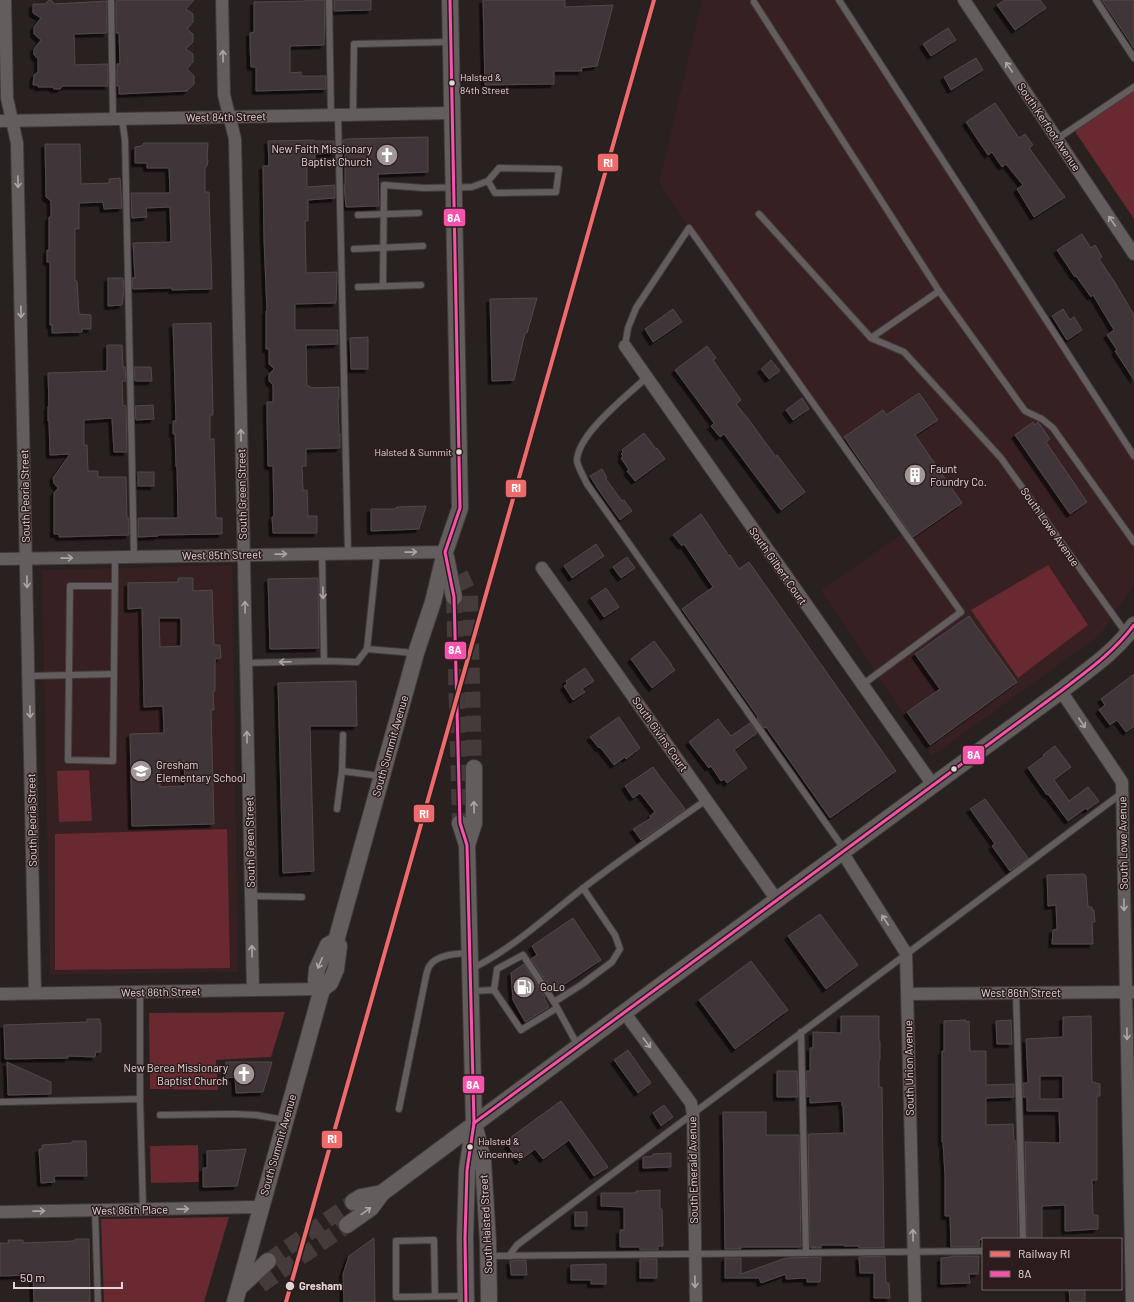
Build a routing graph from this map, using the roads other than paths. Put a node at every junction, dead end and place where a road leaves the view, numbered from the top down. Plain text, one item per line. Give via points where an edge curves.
1 (5, 0) edge
2 (111, 0) edge
3 (222, 0) edge
4 (329, 0) edge
5 (450, 0) edge
6 (839, 0) edge
7 (964, 0) edge
8 (1096, 0) edge
9 (754, 2) dead end
10 (450, 42) junction
11 (1134, 58) edge
12 (1134, 87) edge
13 (452, 113) junction
14 (353, 114) junction
15 (334, 115) junction
16 (228, 117) junction
17 (118, 119) junction
18 (0, 121) edge
19 (12, 121) junction
20 (1057, 138) junction
21 (488, 181) junction
22 (453, 187) junction
23 (419, 213) dead end
24 (383, 214) junction
25 (759, 214) dead end
26 (358, 216) dead end
27 (423, 246) dead end
28 (383, 248) junction
29 (354, 249) dead end
30 (1134, 254) edge
31 (421, 285) dead end
32 (382, 286) junction
33 (358, 287) dead end
34 (939, 291) junction
35 (871, 338) junction
36 (625, 346) joint
37 (647, 377) junction
38 (1134, 456) edge
39 (1134, 542) edge
40 (445, 552) junction
41 (348, 553) junction
42 (377, 553) junction
43 (322, 554) junction
44 (243, 555) junction
45 (115, 557) junction
46 (134, 557) junction
47 (0, 559) edge
48 (26, 559) junction
49 (542, 568) dead end
50 (460, 574) tunnel mouth
51 (115, 586) junction
52 (454, 597) tunnel mouth
53 (1131, 630) edge
54 (367, 649) junction
55 (416, 653) junction
56 (324, 661) junction
57 (246, 663) junction
58 (114, 674) junction
59 (69, 675) junction
60 (29, 676) junction
61 (862, 685) junction
62 (1061, 691) junction
63 (343, 735) dead end
64 (474, 768) tunnel mouth
65 (342, 770) junction
66 (382, 776) junction
67 (933, 785) junction
68 (1122, 793) junction
69 (706, 800) junction
70 (337, 809) dead end
71 (460, 823) tunnel mouth
72 (467, 845) junction
73 (843, 851) junction
74 (583, 888) junction
75 (251, 896) junction
76 (302, 897) dead end
77 (777, 900) junction
78 (906, 953) junction
79 (470, 961) junction
80 (322, 989) junction
81 (253, 990) junction
82 (494, 990) junction
83 (471, 991) junction
84 (140, 992) junction
85 (1130, 992) edge
86 (0, 994) edge
87 (35, 994) junction
88 (907, 994) junction
89 (1016, 994) junction
90 (554, 1002) junction
91 (557, 1008) junction
92 (624, 1012) junction
93 (801, 1032) junction
94 (578, 1046) junction
95 (140, 1099) junction
96 (0, 1102) edge
97 (399, 1109) dead end
98 (693, 1114) junction
99 (160, 1115) dead end
100 (285, 1120) junction
101 (474, 1123) junction
102 (382, 1193) junction
103 (353, 1202) tunnel mouth
104 (261, 1207) junction
105 (95, 1210) junction
106 (143, 1210) junction
107 (0, 1212) edge
108 (347, 1225) tunnel mouth
109 (1023, 1238) edge
110 (1130, 1249) edge
111 (982, 1251) edge
112 (914, 1252) junction
113 (806, 1253) junction
114 (695, 1254) junction
115 (488, 1256) junction
116 (509, 1256) junction
117 (268, 1261) tunnel mouth
118 (261, 1284) tunnel mouth
119 (237, 1295) edge
120 (435, 1296) junction
121 (423, 1299) edge
122 (466, 1299) edge
123 (396, 1300) edge
124 (98, 1302) edge
125 (489, 1302) edge
126 (696, 1302) edge
127 (915, 1302) edge
128 (1132, 1302) edge

1 - 19 street, South Peoria Street via 7,98
2 - 17 lane
16 -> 3 street, South Green Street via 224,95
4 - 15 lane
5 - 10 main road
6 - 38 lane
20 -> 7 street, South Kerfoot Avenue
8 - 11 lane
9 - 34 lane
10 - 13 main road
10 - 14 lane via 354,44
12 - 20 lane
13 - 14 street, West 84th Street
13 - 22 main road
14 - 15 street, West 84th Street
15 - 16 street, West 84th Street
15 - 41 lane
16 - 17 street, West 84th Street
44 -> 16 street, South Green Street via 235,139
17 - 19 street, West 84th Street
17 - 46 lane via 125,140
18 - 19 street, West 84th Street
19 -> 48 street, South Peoria Street via 17,143
30 -> 20 street, South Kerfoot Avenue
21 - 21 lane via 495,193 556,192 559,169 499,168
21 - 22 lane via 472,187
22 - 24 lane via 384,185
22 - 40 main road via 460,508
23 - 24 lane
24 - 26 lane
24 - 28 lane
25 - 35 lane
27 - 28 lane
28 - 29 lane
28 - 32 lane
31 - 32 lane
32 - 33 lane
34 - 35 lane
34 - 39 lane via 1025,411 1053,428
35 - 53 lane, South Lowe Avenue via 904,352 1001,458
36 - 37 street, South Gilbert Court
36 - 61 lane via 628,328 636,308 689,228 961,612
37 - 61 street, South Gilbert Court
37 - 73 lane via 584,439 577,462 591,490
42 -> 40 street, West 85th Street
40 - 50 main road
40 - 52 main road
40 - 55 main road, South Summit Avenue via 433,602
41 - 42 street, West 85th Street
41 - 43 street, West 85th Street
42 - 54 lane
44 -> 43 street, West 85th Street
43 -> 56 lane
44 - 46 street, West 85th Street
57 -> 44 street, South Green Street
45 - 46 street, West 85th Street
48 -> 45 street, West 85th Street
45 - 51 lane
47 - 48 street, West 85th Street
48 -> 60 street, South Peoria Street
49 - 69 street, South Givins Court
51 - 58 lane
51 - 59 lane via 70,586
53 - 62 main road via 1110,652
54 - 55 lane
54 - 56 lane via 357,662
55 - 66 main road, South Summit Avenue
56 -> 57 lane
75 -> 57 street, South Green Street
58 - 59 lane
58 - 59 lane via 113,761 68,760
59 - 60 lane
60 -> 87 street, South Peoria Street
61 - 67 street, South Gilbert Court
62 - 67 main road
62 -> 68 street, South Lowe Avenue via 1122,782
63 - 65 lane
72 -> 64 main road, South Halsted Street via 474,823
65 - 66 lane
65 - 70 lane
66 - 80 main road, South Summit Avenue via 336,941 339,946 336,969 330,983
67 - 73 main road
68 - 78 lane
68 -> 85 street, South Lowe Avenue
69 - 74 lane
69 - 77 street, South Givins Court
71 - 72 main road, South Halsted Street
72 - 79 main road, South Halsted Street
73 - 77 main road
78 -> 73 street
74 - 79 lane via 533,930 489,960
74 - 90 lane via 615,936 620,949 612,962
75 - 76 lane
81 -> 75 street, South Green Street
77 - 92 main road
78 - 88 street, South Union Avenue
78 - 93 lane
79 - 83 main road, South Halsted Street
79 - 97 lane via 451,955 440,958 430,965
80 - 81 street, West 86th Street
80 - 100 main road, South Summit Avenue
81 - 84 street, West 86th Street
82 - 83 lane
82 - 90 lane via 497,969 523,955
82 - 91 lane via 521,1030
83 - 101 main road, South Halsted Street
84 - 87 street, West 86th Street
84 - 95 lane
85 - 89 street, West 86th Street
85 -> 110 street, South Lowe Avenue
86 - 87 street, West 86th Street
88 - 89 street, West 86th Street
112 -> 88 street, South Union Avenue
89 - 109 lane
90 - 91 lane
91 - 94 lane
92 - 94 main road
92 -> 98 street, South Emerald Avenue via 691,1103
93 - 98 lane
93 - 113 lane
94 - 101 main road
95 - 96 lane
95 - 106 lane
98 - 114 street, South Emerald Avenue
98 - 116 lane via 517,1246
99 - 100 lane via 234,1114
100 - 104 main road, South Summit Avenue
101 - 102 main road
101 - 115 main road, South Halsted Street via 483,1161
101 - 122 main road, South Halsted Street via 467,1170
102 - 103 main road via 361,1197
108 -> 102 main road via 371,1208
106 -> 104 street, West 86th Place
104 - 119 main road, South Summit Avenue
105 - 106 street, West 86th Place
107 -> 105 street, West 86th Place
105 - 124 lane
110 - 128 street, South Lowe Avenue
111 - 112 lane
112 - 113 lane
112 - 127 street, South Union Avenue
113 - 114 lane
114 - 116 lane
114 -> 126 street, South Emerald Avenue
115 - 116 lane
115 - 125 main road, South Halsted Street
117 - 119 main road
118 - 119 main road
120 - 121 lane
120 - 122 lane
120 - 123 lane via 434,1240 396,1241
121 - 123 lane

